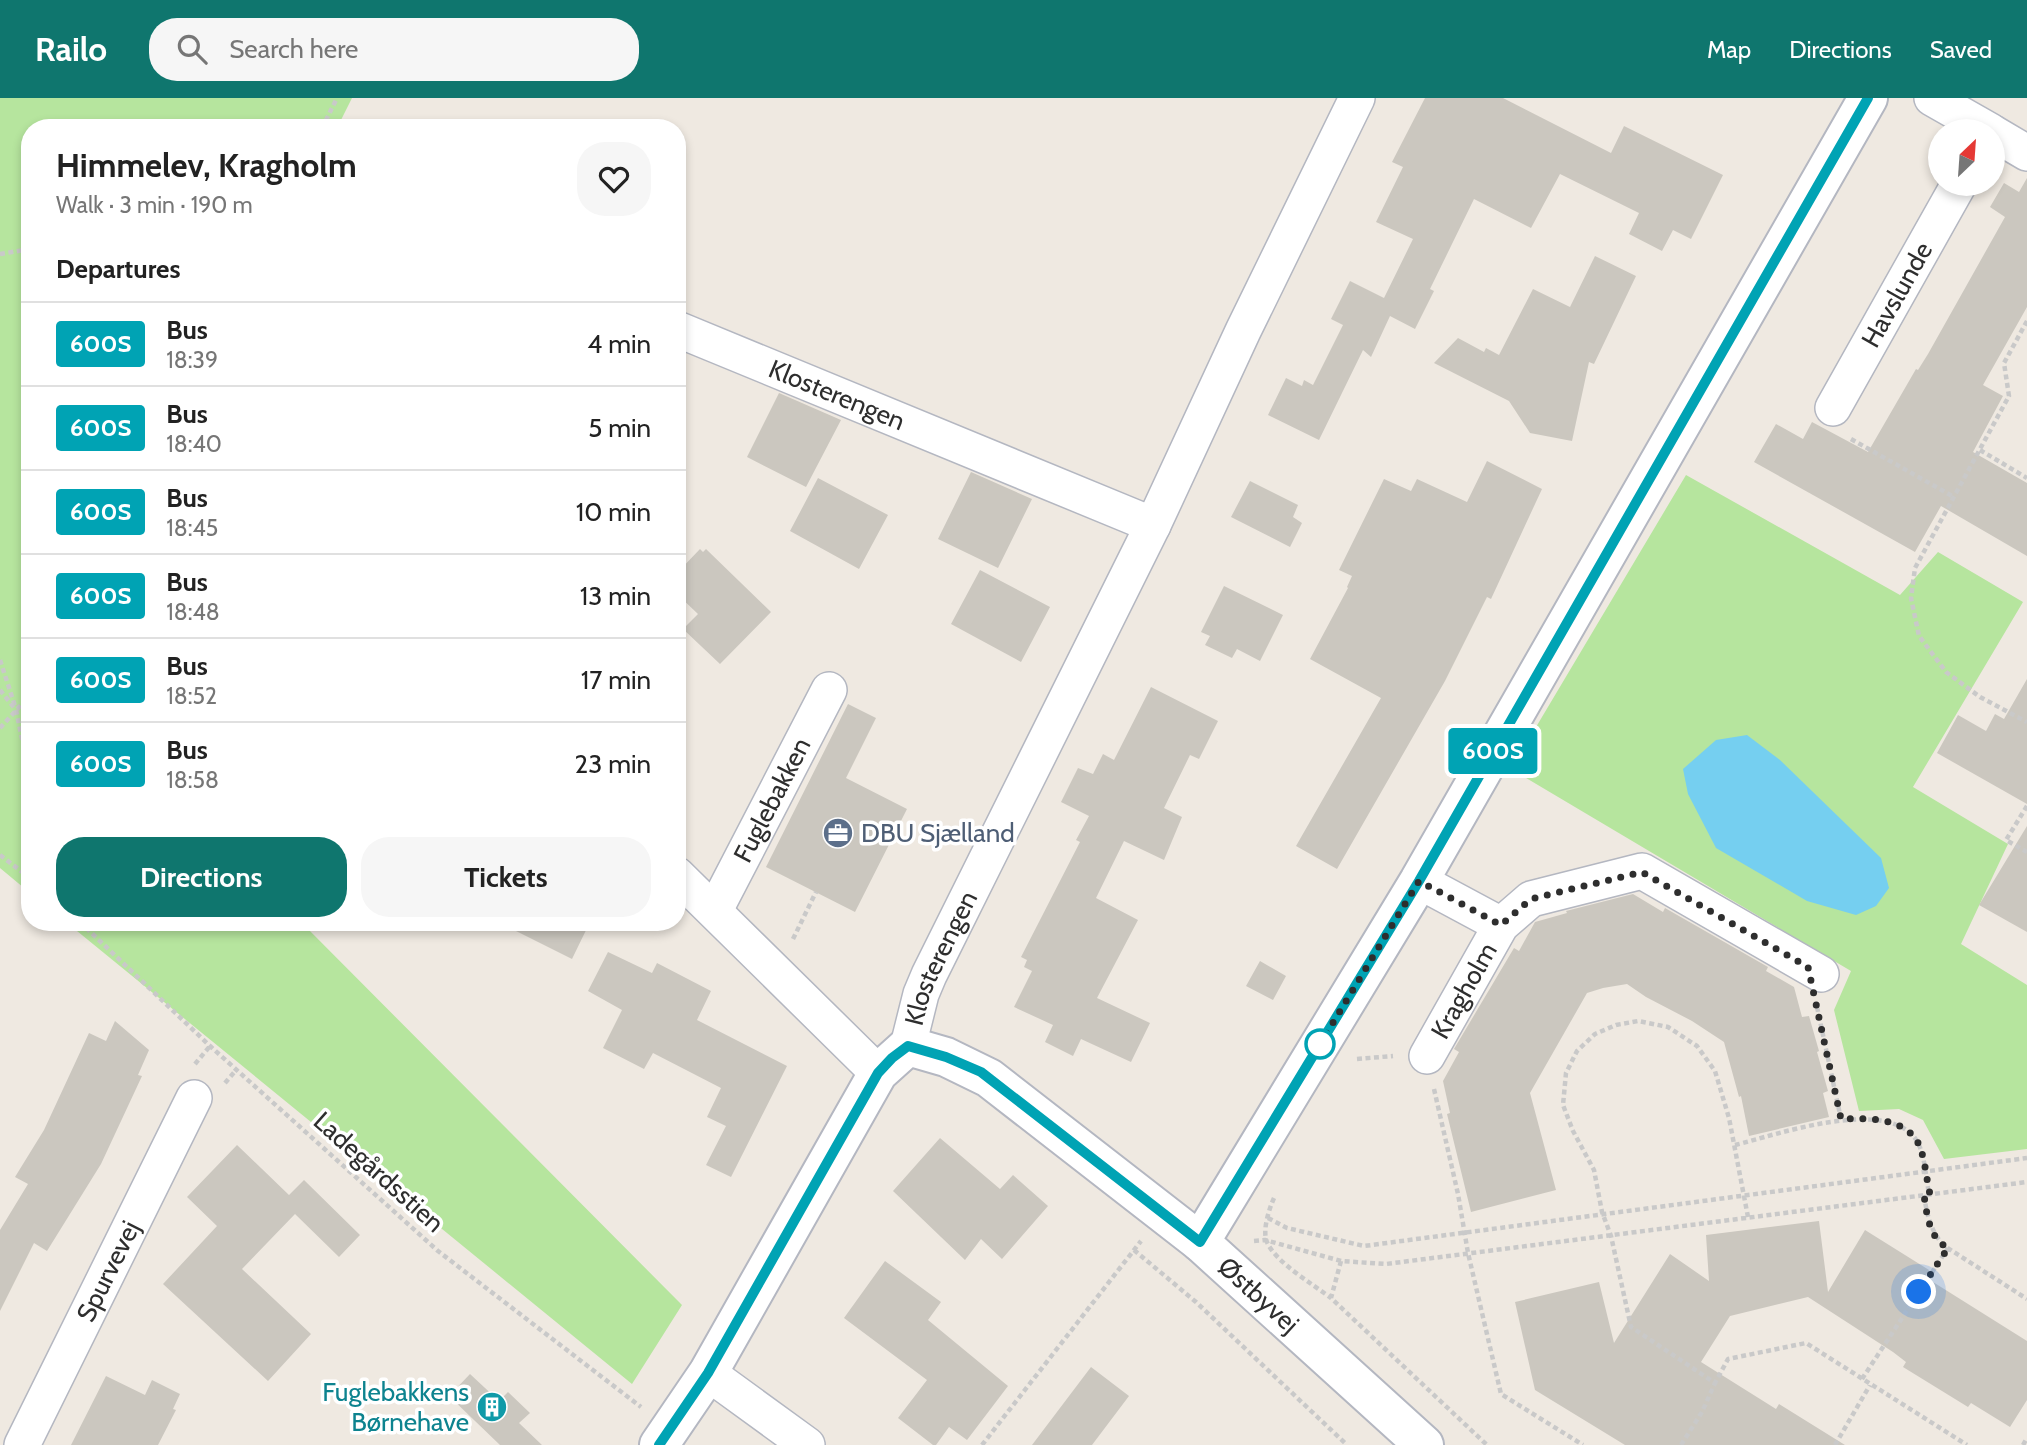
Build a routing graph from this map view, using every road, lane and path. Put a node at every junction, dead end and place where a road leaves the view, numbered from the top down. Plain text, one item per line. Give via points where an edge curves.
1 (337, 98) edge
2 (1357, 98) edge
3 (1868, 98) edge
4 (1932, 98) edge
5 (326, 119) edge
6 (1968, 119) edge
7 (2006, 141) edge
8 (2027, 153) edge
9 (1952, 196) edge
10 (21, 250) edge
11 (0, 254) edge
12 (2027, 321) edge
13 (686, 333) edge
14 (1833, 408) joint
15 (1980, 450) junction
16 (2027, 478) edge
17 (1954, 498) junction
18 (1153, 525) junction
19 (0, 660) edge
20 (0, 690) edge
21 (829, 690) dead end
22 (21, 705) edge
23 (16, 710) junction
24 (2027, 722) edge
25 (0, 728) edge
26 (21, 734) edge
27 (2027, 806) edge
28 (2027, 852) edge
29 (0, 855) edge
30 (21, 871) edge
31 (1419, 881) junction
32 (686, 883) edge
33 (816, 892) dead end
34 (715, 910) junction
35 (1501, 925) junction
36 (89, 931) edge
37 (777, 971) junction
38 (1815, 971) joint
39 (908, 1046) junction
40 (1427, 1056) junction
41 (1351, 1069) dead end
42 (878, 1073) junction
43 (194, 1098) dead end
44 (1841, 1119) junction
45 (1735, 1145) junction
46 (2027, 1158) edge
47 (1924, 1171) junction
48 (2027, 1182) edge
49 (1279, 1190) dead end
50 (1927, 1195) junction
51 (1745, 1197) junction
52 (1163, 1213) junction
53 (1603, 1214) junction
54 (1748, 1217) junction
55 (1268, 1218) junction
56 (1465, 1235) junction
57 (1611, 1236) junction
58 (1265, 1241) junction
59 (1200, 1242) junction
60 (1948, 1248) junction
61 (1134, 1250) junction
62 (1468, 1253) junction
63 (1341, 1261) junction
64 (1331, 1298) junction
65 (2027, 1298) edge
66 (708, 1373) junction
67 (1862, 1379) junction
68 (1715, 1382) junction
69 (1870, 1385) junction
70 (664, 1437) edge
71 (2027, 1438) edge
72 (22, 1445) edge
73 (807, 1445) edge
74 (982, 1445) edge
75 (1347, 1445) edge
76 (1424, 1445) edge
77 (1487, 1445) edge
78 (1583, 1445) edge
79 (1682, 1445) edge
80 (1835, 1445) edge
81 (1967, 1445) edge
82 (2023, 1445) edge

1 - 5 path
2 - 18 street, Klosterengen
3 - 31 street
4 - 6 street
7 - 8 street
9 - 14 street, Havslunde
10 - 11 path
12 - 15 path via 2004,363 2009,397
13 - 18 street, Klosterengen
14 - 17 path via 1824,423
15 - 16 path
15 - 17 path
17 - 24 path via 1915,568 1911,598 1919,636 1945,672
18 - 39 street, Klosterengen via 929,975
19 - 23 path
20 - 23 path
21 - 34 street, Fuglebakken
22 - 23 path
23 - 25 path
23 - 26 path
27 - 28 path via 2006,840
29 - 30 path
31 - 35 street, Kragholm
31 - 59 street
32 - 34 street
33 - 37 path
34 - 37 street
35 - 38 street, Kragholm via 1531,899 1642,872
35 - 40 street, Kragholm
36 - 70 path, Ladegårdsstien via 438,1251
37 - 42 street
38 - 44 path
39 - 42 street, Klosterengen
39 - 52 street, Østbyvej via 981,1072
40 - 41 path via 1358,1057
40 - 56 path
42 - 66 street, Klosterengen
43 - 72 street, Spurvevej
44 - 45 path
44 - 47 path via 1886,1121 1906,1130 1917,1141
45 - 51 path
45 - 53 path via 1715,1071 1697,1046 1668,1027 1638,1021 1595,1034 1577,1051 1566,1073 1563,1105 1594,1170
46 - 47 path
47 - 50 path
47 - 51 path
48 - 50 path
49 - 55 path
50 - 54 path
50 - 60 path via 1933,1233
51 - 53 path
51 - 54 path
52 - 59 street, Østbyvej
52 - 61 path
53 - 56 path
53 - 57 path
54 - 57 path
55 - 56 path via 1287,1228 1364,1246
55 - 58 path
56 - 62 path
57 - 62 path
57 - 68 path via 1631,1327
58 - 59 path
58 - 63 path
58 - 64 path via 1275,1255
59 - 76 street, Østbyvej
60 - 65 path
60 - 67 path
61 - 74 path
61 - 75 path via 1196,1302
62 - 63 path via 1386,1264
62 - 78 path via 1501,1394
63 - 64 path
64 - 77 path
66 - 70 street, Klosterengen
66 - 73 street
67 - 68 path via 1806,1343 1728,1359
67 - 69 path
68 - 79 path
69 - 80 path
69 - 81 path
71 - 82 path

